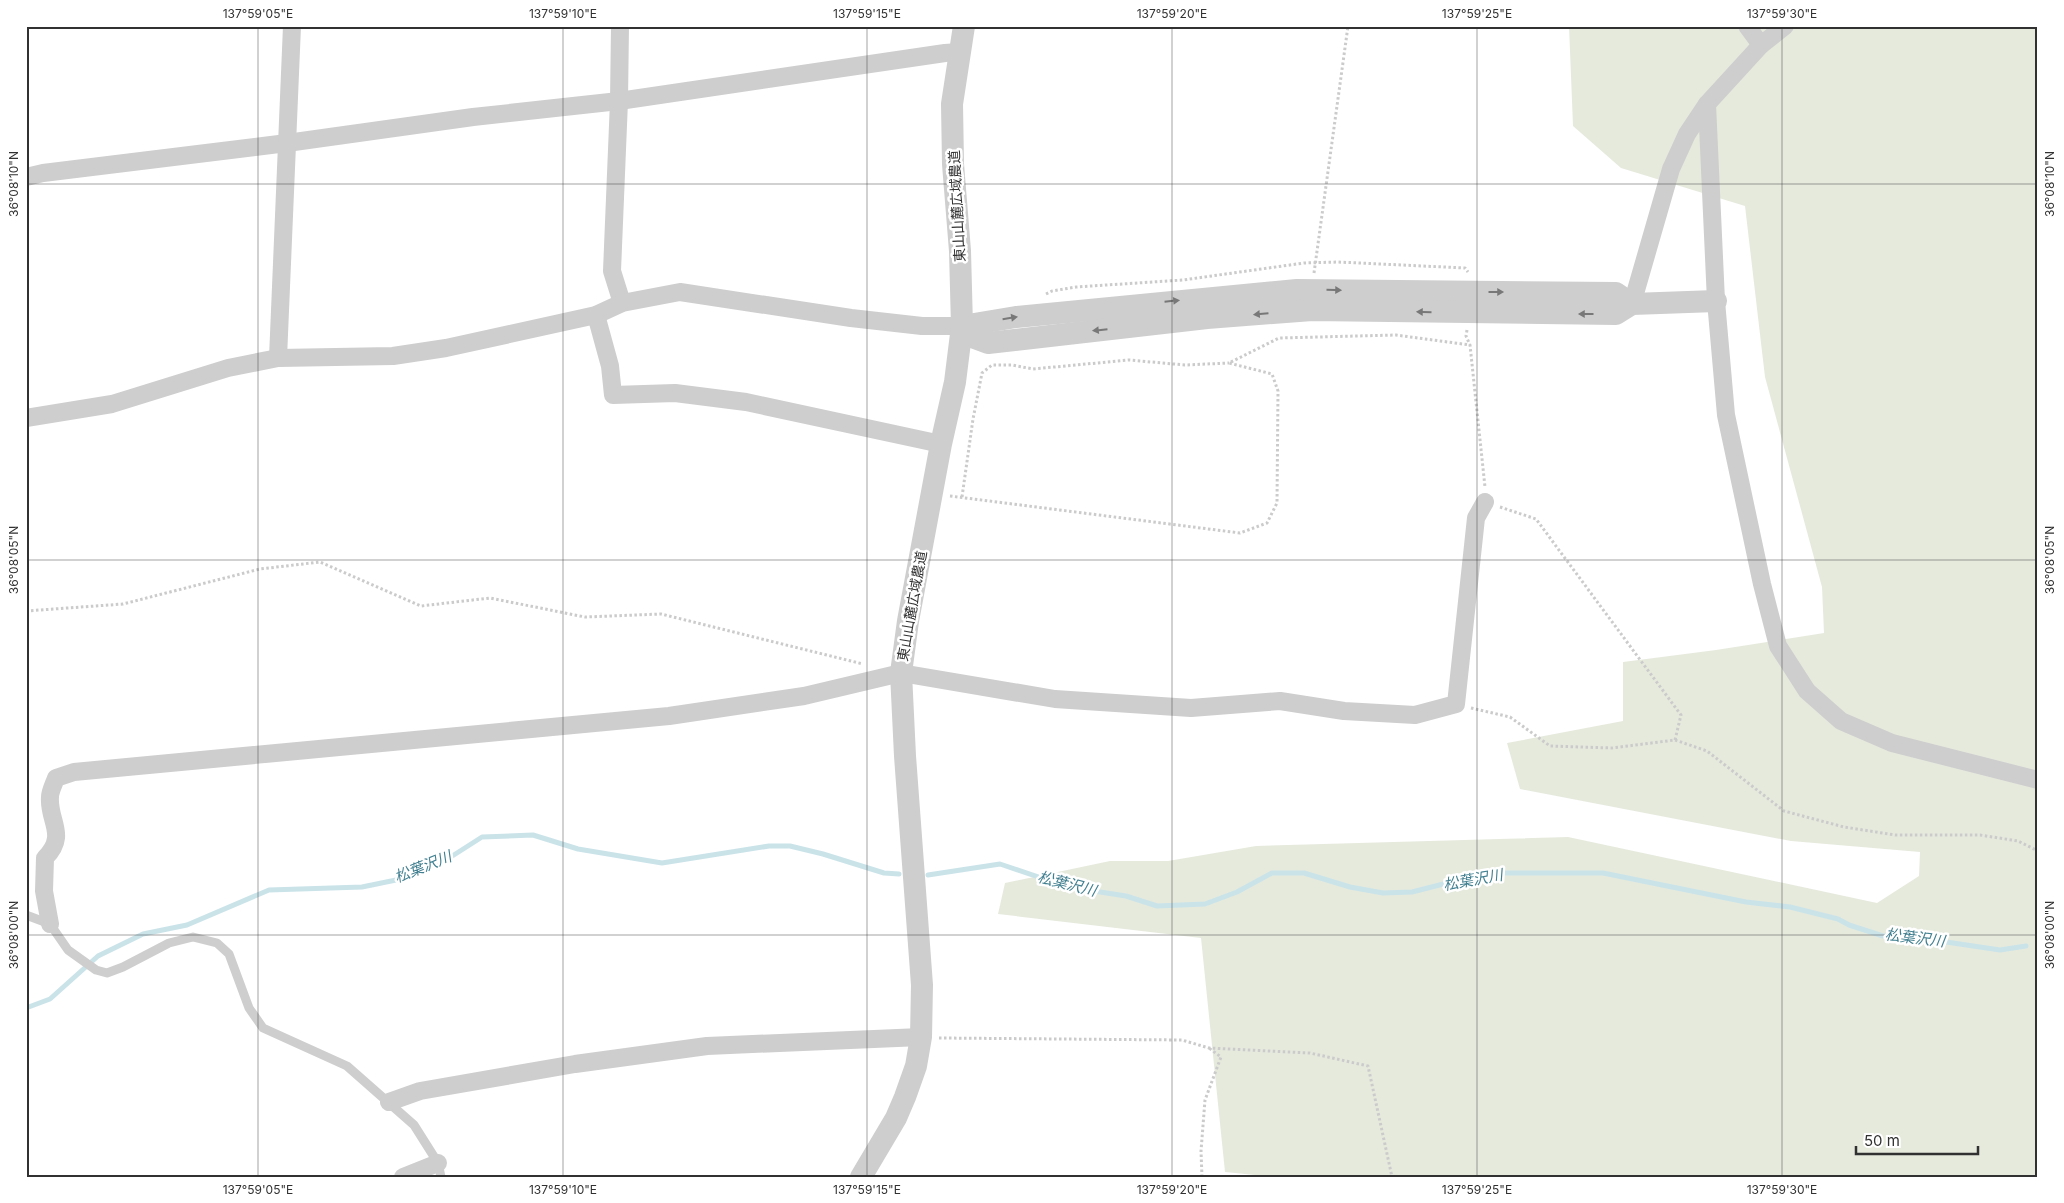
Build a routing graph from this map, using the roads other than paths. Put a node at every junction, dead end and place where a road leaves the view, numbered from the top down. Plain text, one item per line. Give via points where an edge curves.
1 (292, 26) edge
2 (620, 26) edge
3 (964, 26) edge
4 (1747, 26) edge
5 (1785, 26) edge
6 (1761, 45) junction
7 (959, 52) junction
8 (619, 100) junction
9 (1708, 104) junction
10 (287, 143) junction
11 (26, 177) edge
12 (1716, 301) junction
13 (622, 303) junction
14 (1632, 304) junction
15 (596, 315) junction
16 (962, 329) junction
17 (278, 358) junction
18 (26, 418) edge
19 (941, 444) junction
20 (1485, 502) road end
21 (901, 674) junction
22 (2038, 780) edge
23 (26, 915) edge
24 (50, 924) junction
25 (921, 1037) junction
26 (389, 1102) junction
27 (440, 1170) edge
28 (404, 1177) edge
29 (861, 1177) edge

1 - 10 street
2 - 8 street
3 - 7 street, 東山山麓広域農道
4 - 6 street
5 - 6 street
6 - 9 street
7 - 8 street
7 - 16 street, 東山山麓広域農道 via 952,104
8 - 10 street via 473,116
8 - 13 street via 612,272
9 - 12 street
9 - 14 street via 1687,134 1671,169
10 - 11 street
10 - 17 street
12 - 14 street
12 - 22 street via 1726,415 1762,584 1778,646 1807,691 1841,721 1892,743
13 - 15 street
13 - 16 street via 680,292 869,320
16 -> 14 street via 1035,315 1311,289 1616,293
14 -> 16 street via 1616,314 1312,310 1207,318 988,343
15 - 17 street via 446,348 393,356
15 - 19 street via 610,366 613,395 675,393 746,402
16 - 19 street, 東山山麓広域農道 via 955,382
17 - 18 street via 228,368 112,404
19 - 21 street, 東山山麓広域農道
20 - 21 street via 1476,518 1456,704 1415,715 1344,711 1280,701 1191,708 1055,699
21 - 24 street via 804,696 669,716 74,772 56,778 50,798 57,832 53,851 45,858 44,891
21 - 25 street, 東山山麓広域農道 via 922,984
23 - 24 lane
24 - 26 lane via 68,950 96,970 107,973 169,943 193,937 217,943 229,954 249,1008 263,1028 347,1066
25 - 26 street via 707,1046 429,1089
25 - 29 street, 東山山麓広域農道 via 916,1066 896,1118
26 - 27 lane via 414,1126
27 - 28 street

